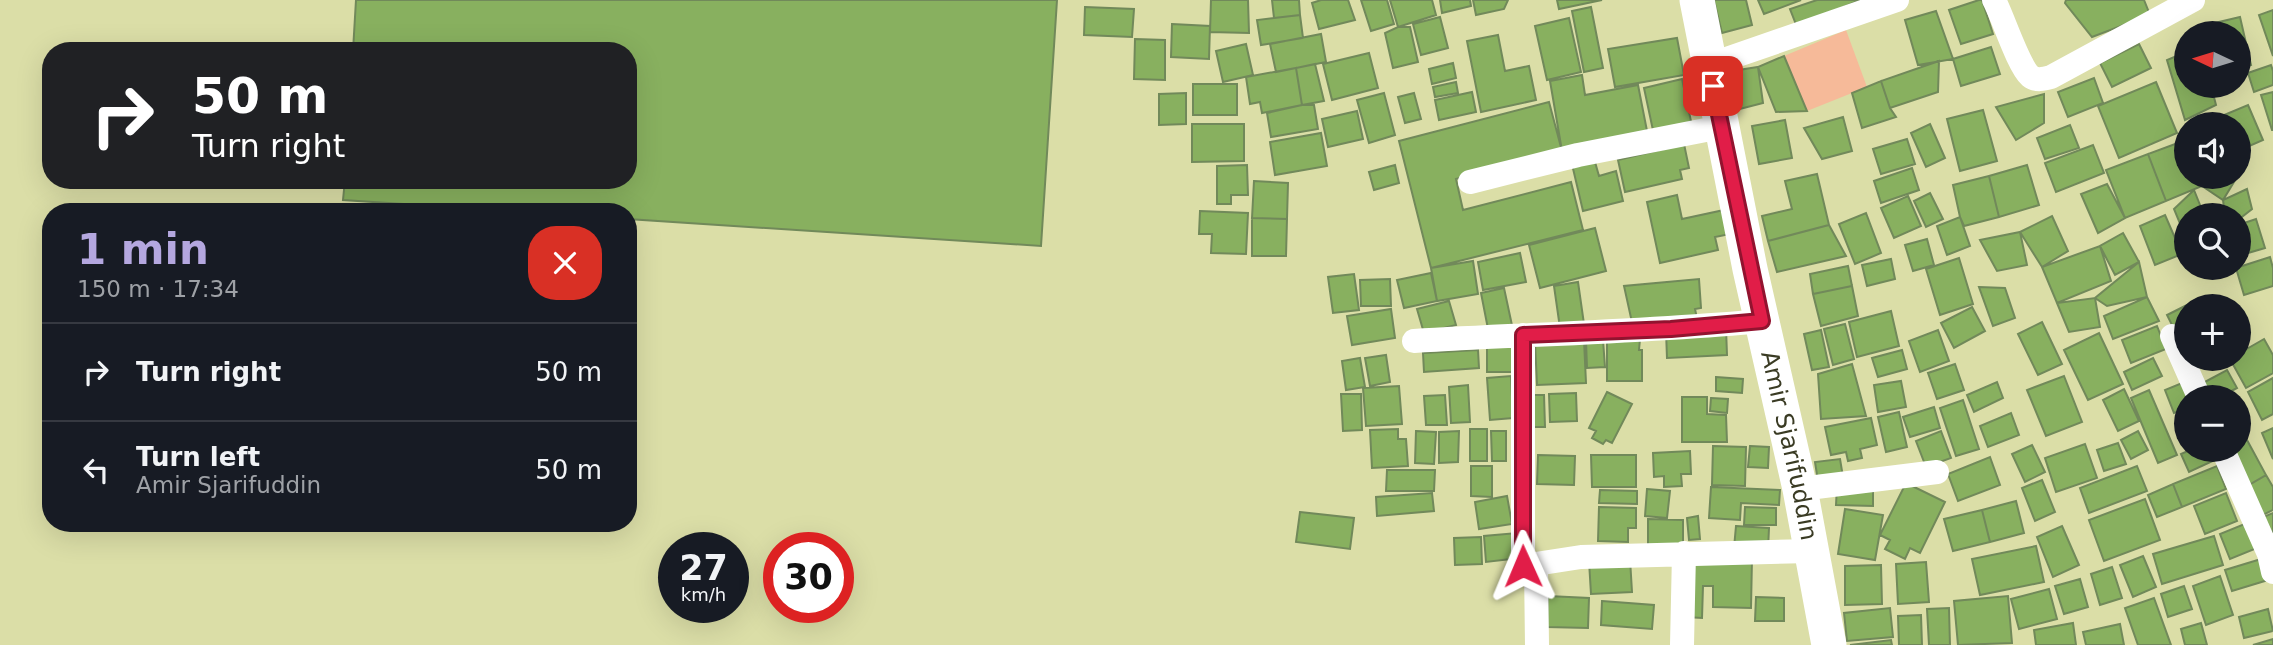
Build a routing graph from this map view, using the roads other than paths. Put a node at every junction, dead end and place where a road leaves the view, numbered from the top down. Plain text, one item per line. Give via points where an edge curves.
1 (1697, 0) edge
2 (1897, 0) edge
3 (1994, 0) edge
4 (2193, 0) edge
5 (1709, 65) junction
6 (1721, 127) junction
7 (1471, 182) dead end
8 (1762, 321) junction
9 (1523, 335) junction
10 (2172, 336) dead end
11 (1414, 341) dead end
12 (2194, 385) edge
13 (2228, 462) edge
14 (1937, 472) dead end
15 (1800, 489) junction
16 (1811, 551) junction
17 (1684, 553) junction
18 (2272, 559) edge
19 (1536, 566) junction
20 (1537, 645) edge
21 (1682, 645) edge
22 (1829, 645) edge

1 - 5 main road, Amir Sjarifuddin
2 - 5 street
3 - 4 street via 2020,59 2035,79 2051,77
5 - 6 main road, Amir Sjarifuddin
6 - 7 street
6 - 8 main road, Amir Sjarifuddin
8 - 9 street
8 - 15 main road, Amir Sjarifuddin
9 - 11 street
9 - 19 street via 1523,566
10 - 12 street
13 - 18 street
14 - 15 street
15 - 16 main road, Amir Sjarifuddin
16 - 17 street
16 - 22 main road, Amir Sjarifuddin
17 - 19 street via 1581,557
17 - 21 street
19 - 20 street

